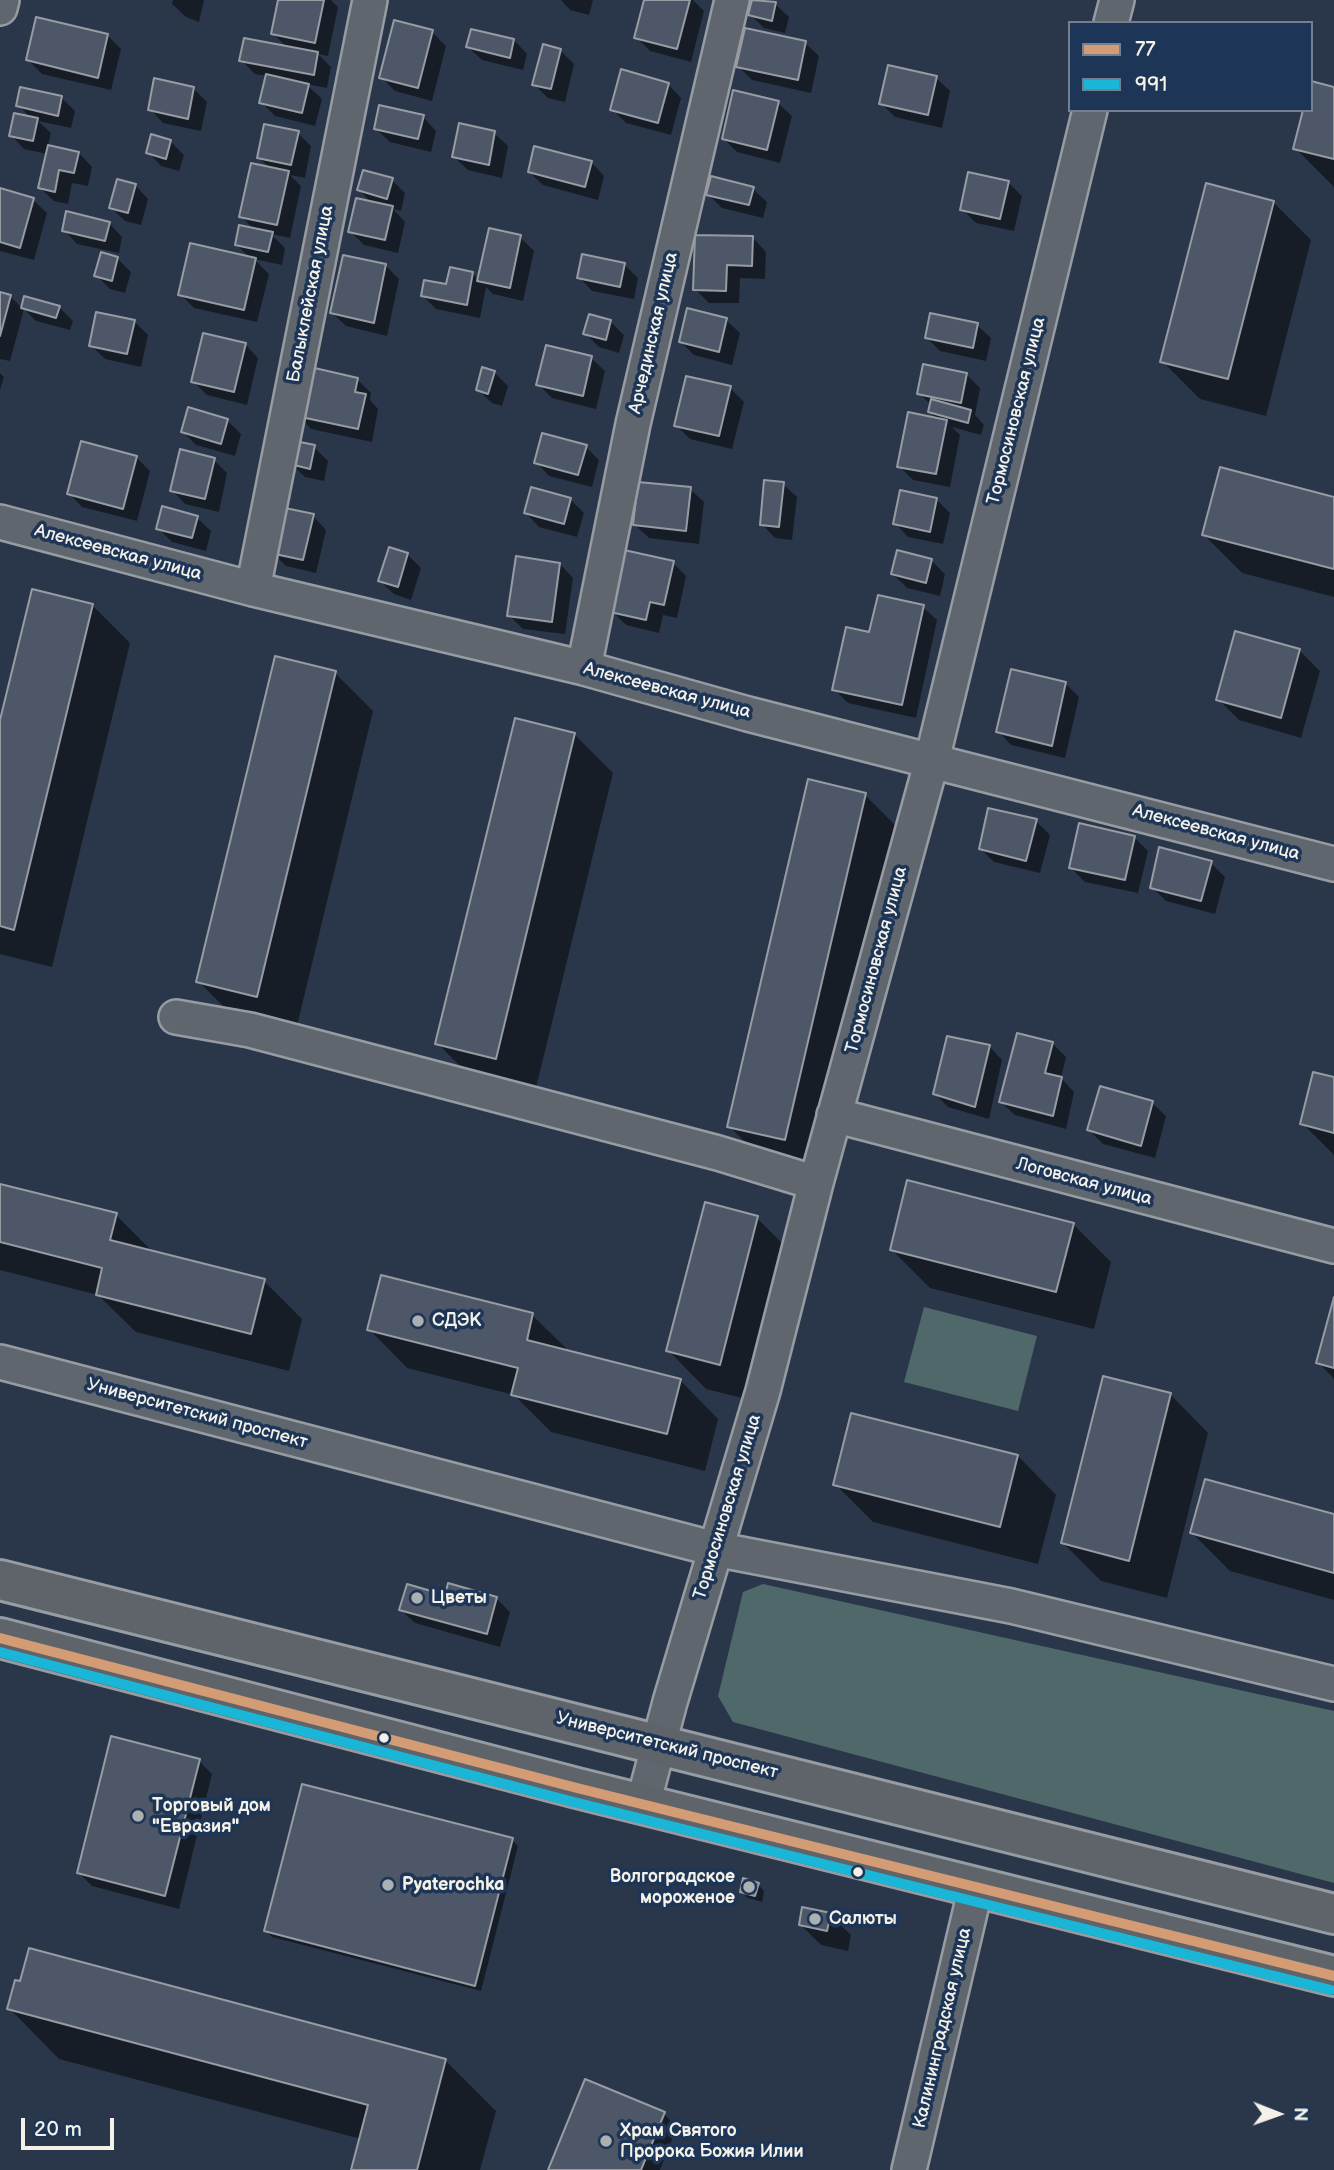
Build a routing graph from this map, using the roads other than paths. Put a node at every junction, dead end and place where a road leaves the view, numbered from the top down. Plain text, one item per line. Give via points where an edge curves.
1 (2, 0) edge
2 (370, 0) edge
3 (732, 0) edge
4 (1117, 0) edge
5 (0, 8) edge
6 (1112, 21) edge
7 (1090, 112) edge
8 (0, 522) edge
9 (253, 589) junction
10 (584, 668) junction
11 (932, 760) junction
12 (1334, 864) edge
13 (176, 1017) dead end
14 (834, 1115) junction
15 (816, 1183) junction
16 (1334, 1246) edge
17 (0, 1362) edge
18 (715, 1549) junction
19 (0, 1580) edge
20 (0, 1637) edge
21 (1334, 1684) edge
22 (658, 1744) junction
23 (643, 1804) junction
24 (976, 1887) junction
25 (1334, 1914) edge
26 (1334, 1976) edge
27 (909, 2170) edge

1 - 5 street
2 - 9 street, Балыклейская улица
3 - 10 street, Арчединская улица via 633,424
4 - 6 street
7 - 11 street, Тормосиновская улица
8 - 9 street, Алексеевская улица
9 - 10 street, Алексеевская улица
10 - 11 street, Алексеевская улица
11 - 12 street, Алексеевская улица
11 - 14 street, Тормосиновская улица
13 - 15 street via 250,1030
14 - 15 street, Тормосиновская улица
14 - 16 street, Логовская улица
15 - 18 street, Тормосиновская улица via 763,1391
17 - 18 street, Университетский проспект
18 - 21 street, Университетский проспект via 1011,1606
18 - 22 street, Тормосиновская улица
19 - 22 highway, Университетский проспект
20 - 23 highway
22 - 23 street, Тормосиновская улица
22 - 25 highway, Университетский проспект
23 - 24 highway
24 - 26 highway
24 - 27 street, Калининградская улица

